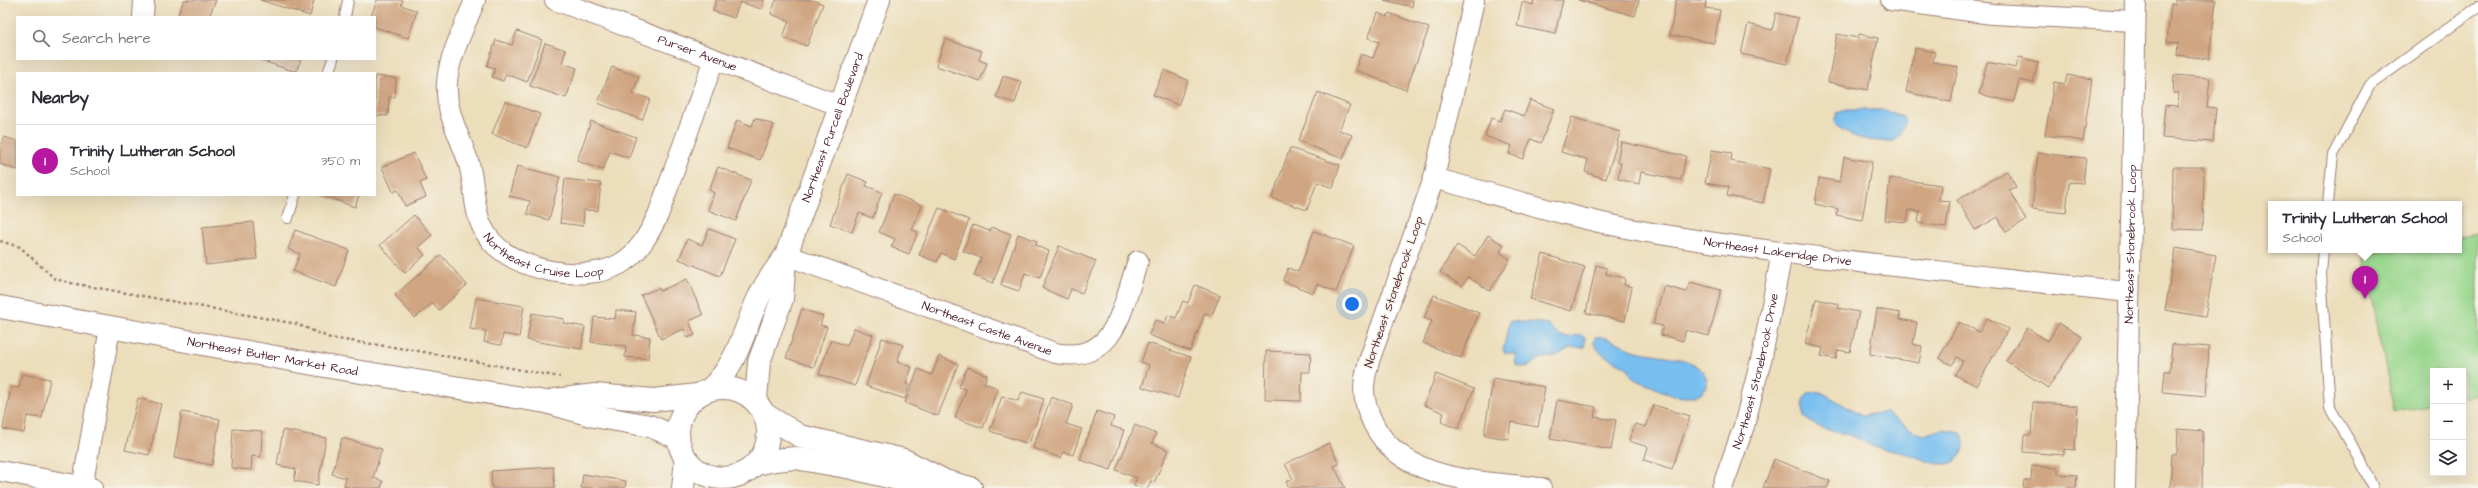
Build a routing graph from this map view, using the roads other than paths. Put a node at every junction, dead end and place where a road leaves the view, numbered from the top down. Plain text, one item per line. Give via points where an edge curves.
1 (144, 0) edge
2 (348, 0) edge
3 (475, 0) edge
4 (555, 0) edge
5 (879, 0) edge
6 (1474, 0) edge
7 (1891, 0) edge
8 (2136, 0) edge
9 (2478, 7) edge
10 (143, 16) edge
11 (345, 16) edge
12 (2136, 21) junction
13 (714, 59) junction
14 (333, 60) edge
15 (328, 72) edge
16 (841, 106) junction
17 (1434, 178) junction
18 (295, 196) edge
19 (2328, 201) edge
20 (288, 218) dead end
21 (1782, 253) junction
22 (2324, 253) edge
23 (786, 255) junction
24 (1138, 261) dead end
25 (2128, 292) junction
26 (0, 307) edge
27 (110, 328) junction
28 (703, 392) junction
29 (546, 402) junction
30 (760, 407) junction
31 (678, 438) junction
32 (686, 459) junction
33 (756, 464) junction
34 (0, 471) edge
35 (945, 481) junction
36 (724, 483) edge
37 (85, 487) edge
38 (683, 488) edge
39 (971, 488) edge
40 (1541, 488) edge
41 (1722, 488) edge
42 (2125, 488) edge
43 (2373, 488) edge

1 - 10 street
2 - 11 lane
3 - 13 street, Northeast Cruise Loop via 451,64 446,94 454,130 469,164 476,210 481,227 490,240 526,264 550,271 576,274 600,272 619,264 639,247 658,215
4 - 13 street, Purser Avenue
5 - 16 main road, Northeast Purcell Boulevard
6 - 17 street, Northeast Stonebrook Loop
7 - 12 street via 1992,14
8 - 12 street, Northeast Stonebrook Loop
9 - 19 lane via 2370,85 2332,155
12 - 25 street, Northeast Stonebrook Loop
13 - 16 street, Purser Avenue
14 - 15 lane
16 - 23 main road, Northeast Purcell Boulevard
17 - 21 street, Northeast Lakeridge Drive via 1562,213 1645,232
17 - 40 street, Northeast Stonebrook Loop via 1369,361 1364,388 1369,415 1380,437 1396,454 1424,468 1456,478
18 - 20 lane
21 - 25 street, Northeast Lakeridge Drive
21 - 41 street, Northeast Stonebrook Drive via 1762,356 1744,426
22 - 43 lane via 2321,273 2330,408 2360,459
23 - 24 street, Northeast Castle Avenue via 1055,353 1070,356 1099,348 1109,337
23 - 28 main road, Northeast Purcell Boulevard via 762,292 736,355 723,378
23 - 30 main road, Northeast Purcell Boulevard via 782,299 759,362
25 - 42 street, Northeast Stonebrook Loop
26 - 27 main road, Northeast Butler Market Road
27 - 29 main road, Northeast Butler Market Road via 456,389
27 - 37 street
28 - 29 main road, Northeast Butler Market Road via 654,400 595,395
28 - 30 main road via 724,387 738,389
28 - 31 main road via 686,405 680,418
29 - 31 main road, Northeast Butler Market Road via 594,416 650,426
30 - 33 main road via 769,437 765,452
30 - 35 main road via 800,436 904,460
31 - 32 main road
32 - 36 main road via 694,468
32 - 38 main road
33 - 35 main road via 795,458 905,481
33 - 36 main road via 744,474
34 - 37 street
35 - 39 main road

